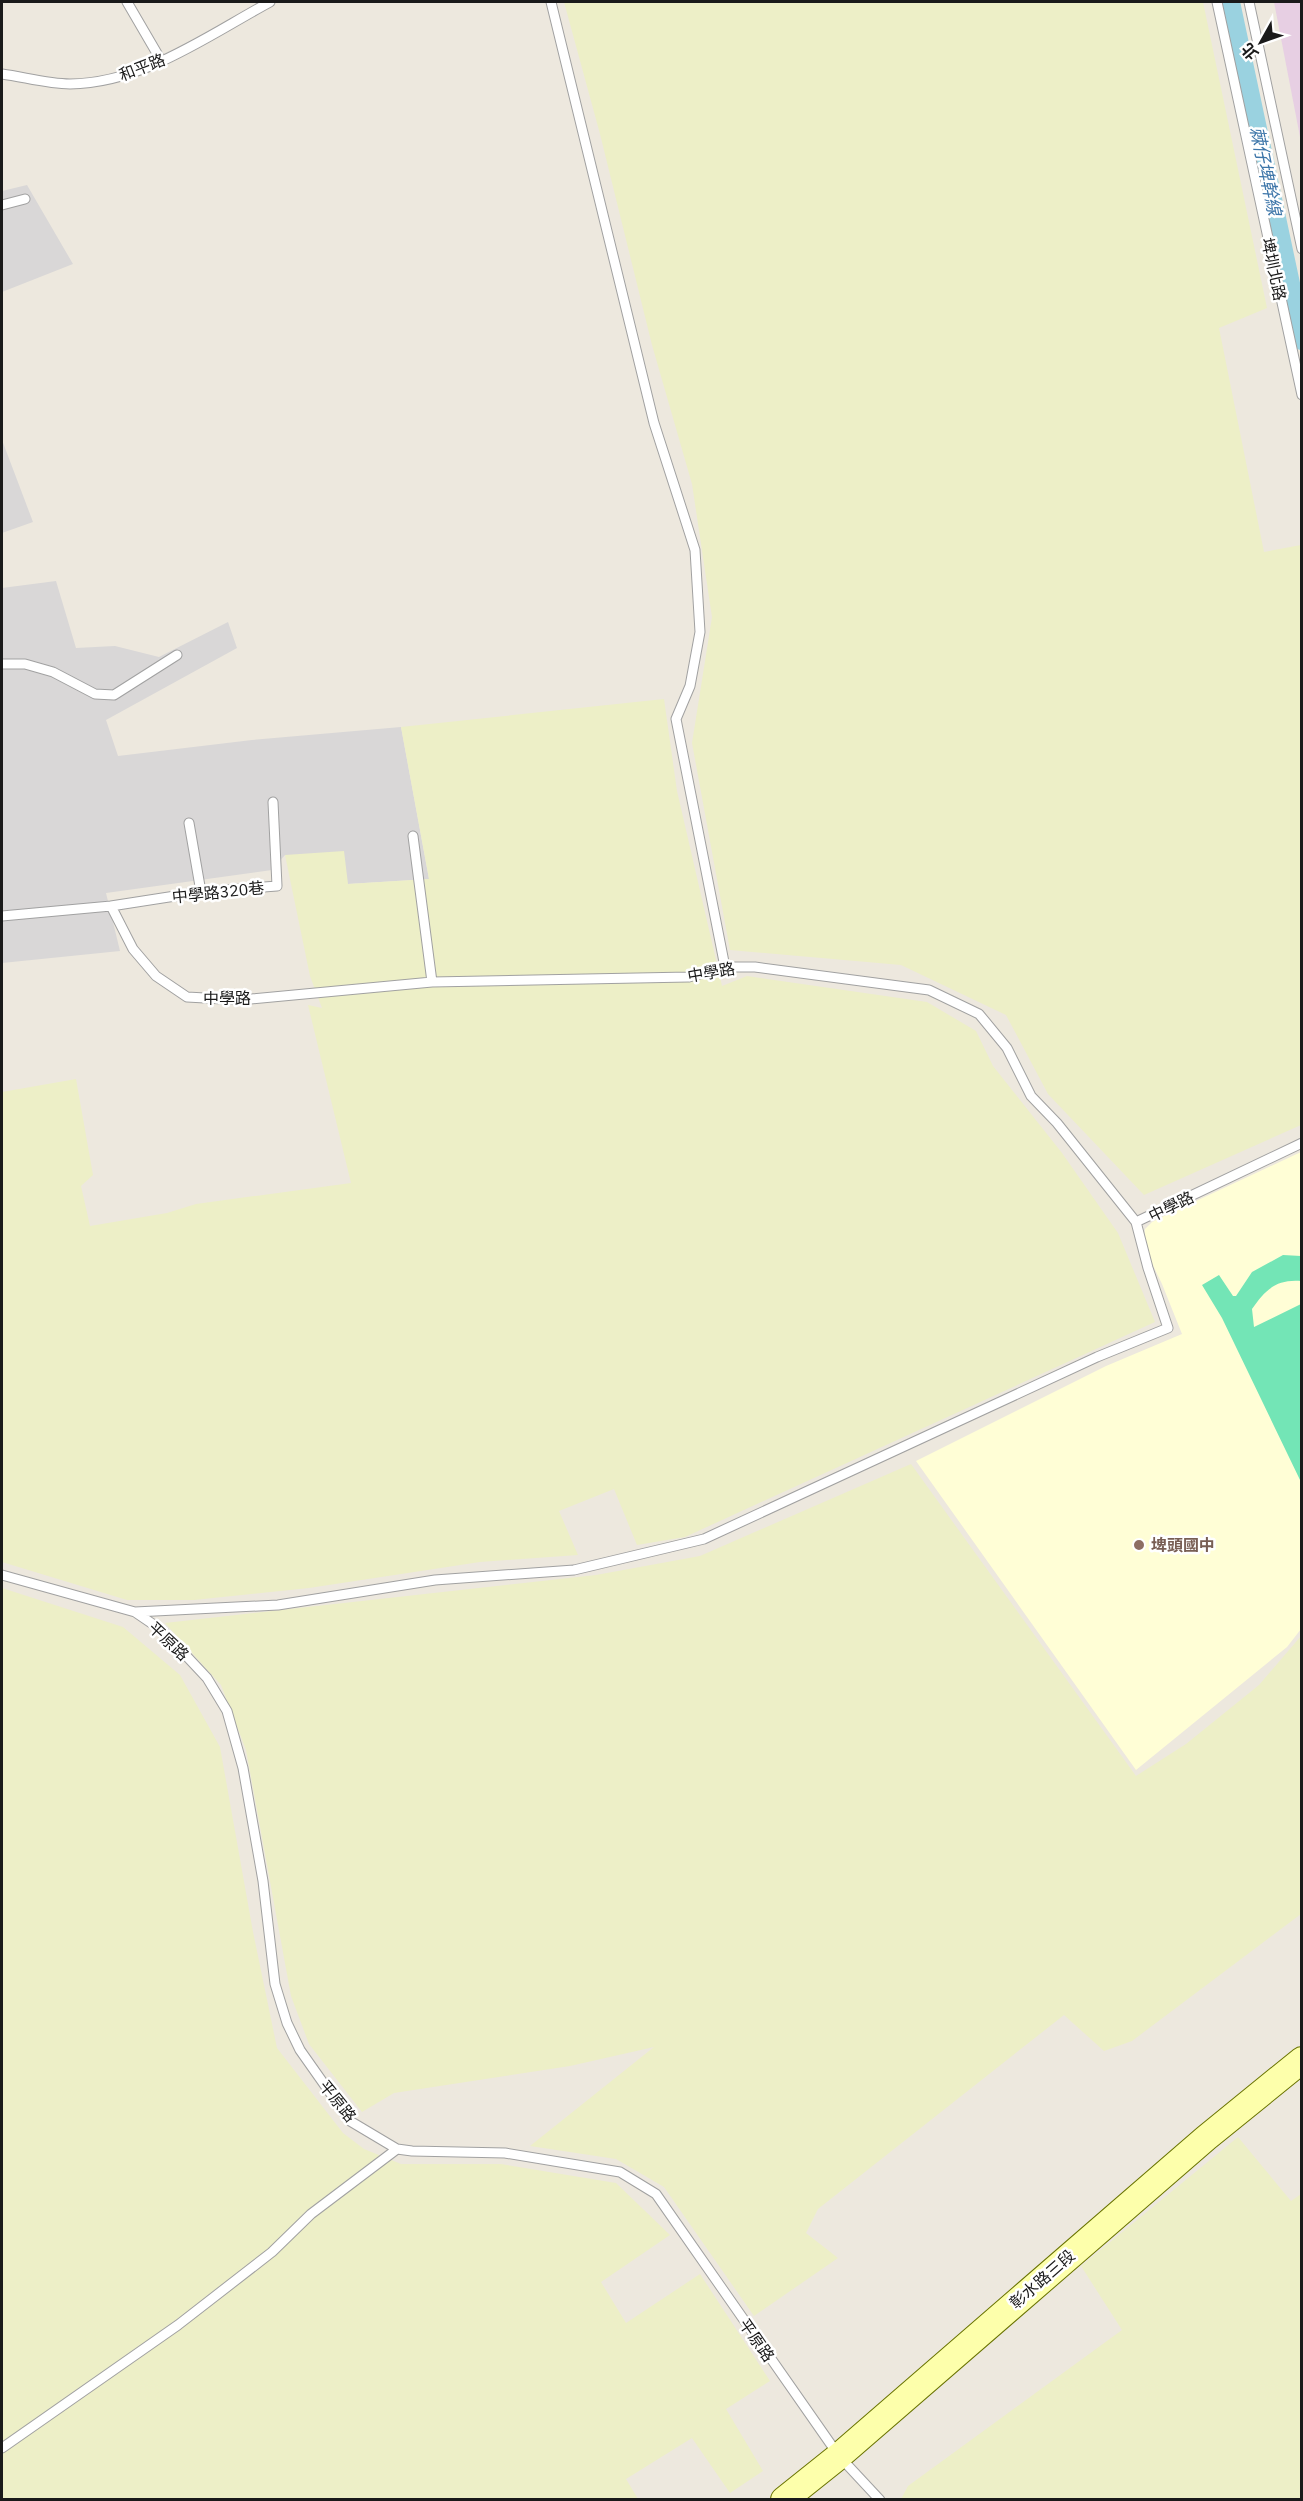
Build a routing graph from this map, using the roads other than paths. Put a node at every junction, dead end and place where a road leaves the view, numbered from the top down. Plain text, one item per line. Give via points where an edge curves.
1 (127, 2) edge
2 (270, 2) edge
3 (551, 2) edge
4 (1217, 2) edge
5 (1249, 2) edge
6 (162, 62) junction
7 (2, 74) edge
8 (25, 199) dead end
9 (2, 205) edge
10 (1302, 249) edge
11 (1302, 395) edge
12 (177, 655) dead end
13 (2, 666) edge
14 (273, 802) dead end
15 (189, 824) dead end
16 (413, 836) dead end
17 (201, 892) junction
18 (111, 906) junction
19 (2, 916) edge
20 (725, 967) junction
21 (432, 982) junction
22 (1302, 1143) edge
23 (1136, 1222) junction
24 (2, 1575) edge
25 (135, 1612) junction
26 (1302, 2060) edge
27 (397, 2149) junction
28 (2, 2448) edge
29 (839, 2456) junction
30 (784, 2499) edge
31 (880, 2499) edge

1 - 6 lane
2 - 6 lane, 和平路
3 - 20 lane via 654,423 695,550 700,632 690,686 676,719
4 - 11 lane, 埤圳北路
5 - 10 lane
6 - 7 lane, 和平路 via 122,78 69,84
8 - 9 lane
12 - 13 lane via 114,695 95,694 53,672 25,664
14 - 17 lane, 中學路320巷 via 277,886
15 - 17 lane
16 - 21 lane
17 - 18 lane, 中學路320巷
18 - 19 lane
18 - 21 lane, 中學路 via 133,949 156,976 187,997 241,1000
20 - 21 lane, 中學路 via 689,978
20 - 23 lane, 中學路 via 755,967 929,990 979,1014 1007,1048 1031,1096
22 - 23 lane, 中學路
23 - 25 lane via 1168,1328 704,1539 574,1570 435,1580 278,1605
24 - 25 lane, 平原路
25 - 27 lane, 平原路 via 163,1631 201,1671 227,1712 243,1768 257,1847 275,1984 300,2050 350,2121
26 - 29 main road, 彰水路三段 via 1198,2145
27 - 28 lane via 311,2214 272,2252 178,2325
27 - 29 lane, 平原路 via 505,2153 620,2172 656,2193
29 - 30 main road, 彰水路三段
29 - 31 lane, 平原路

